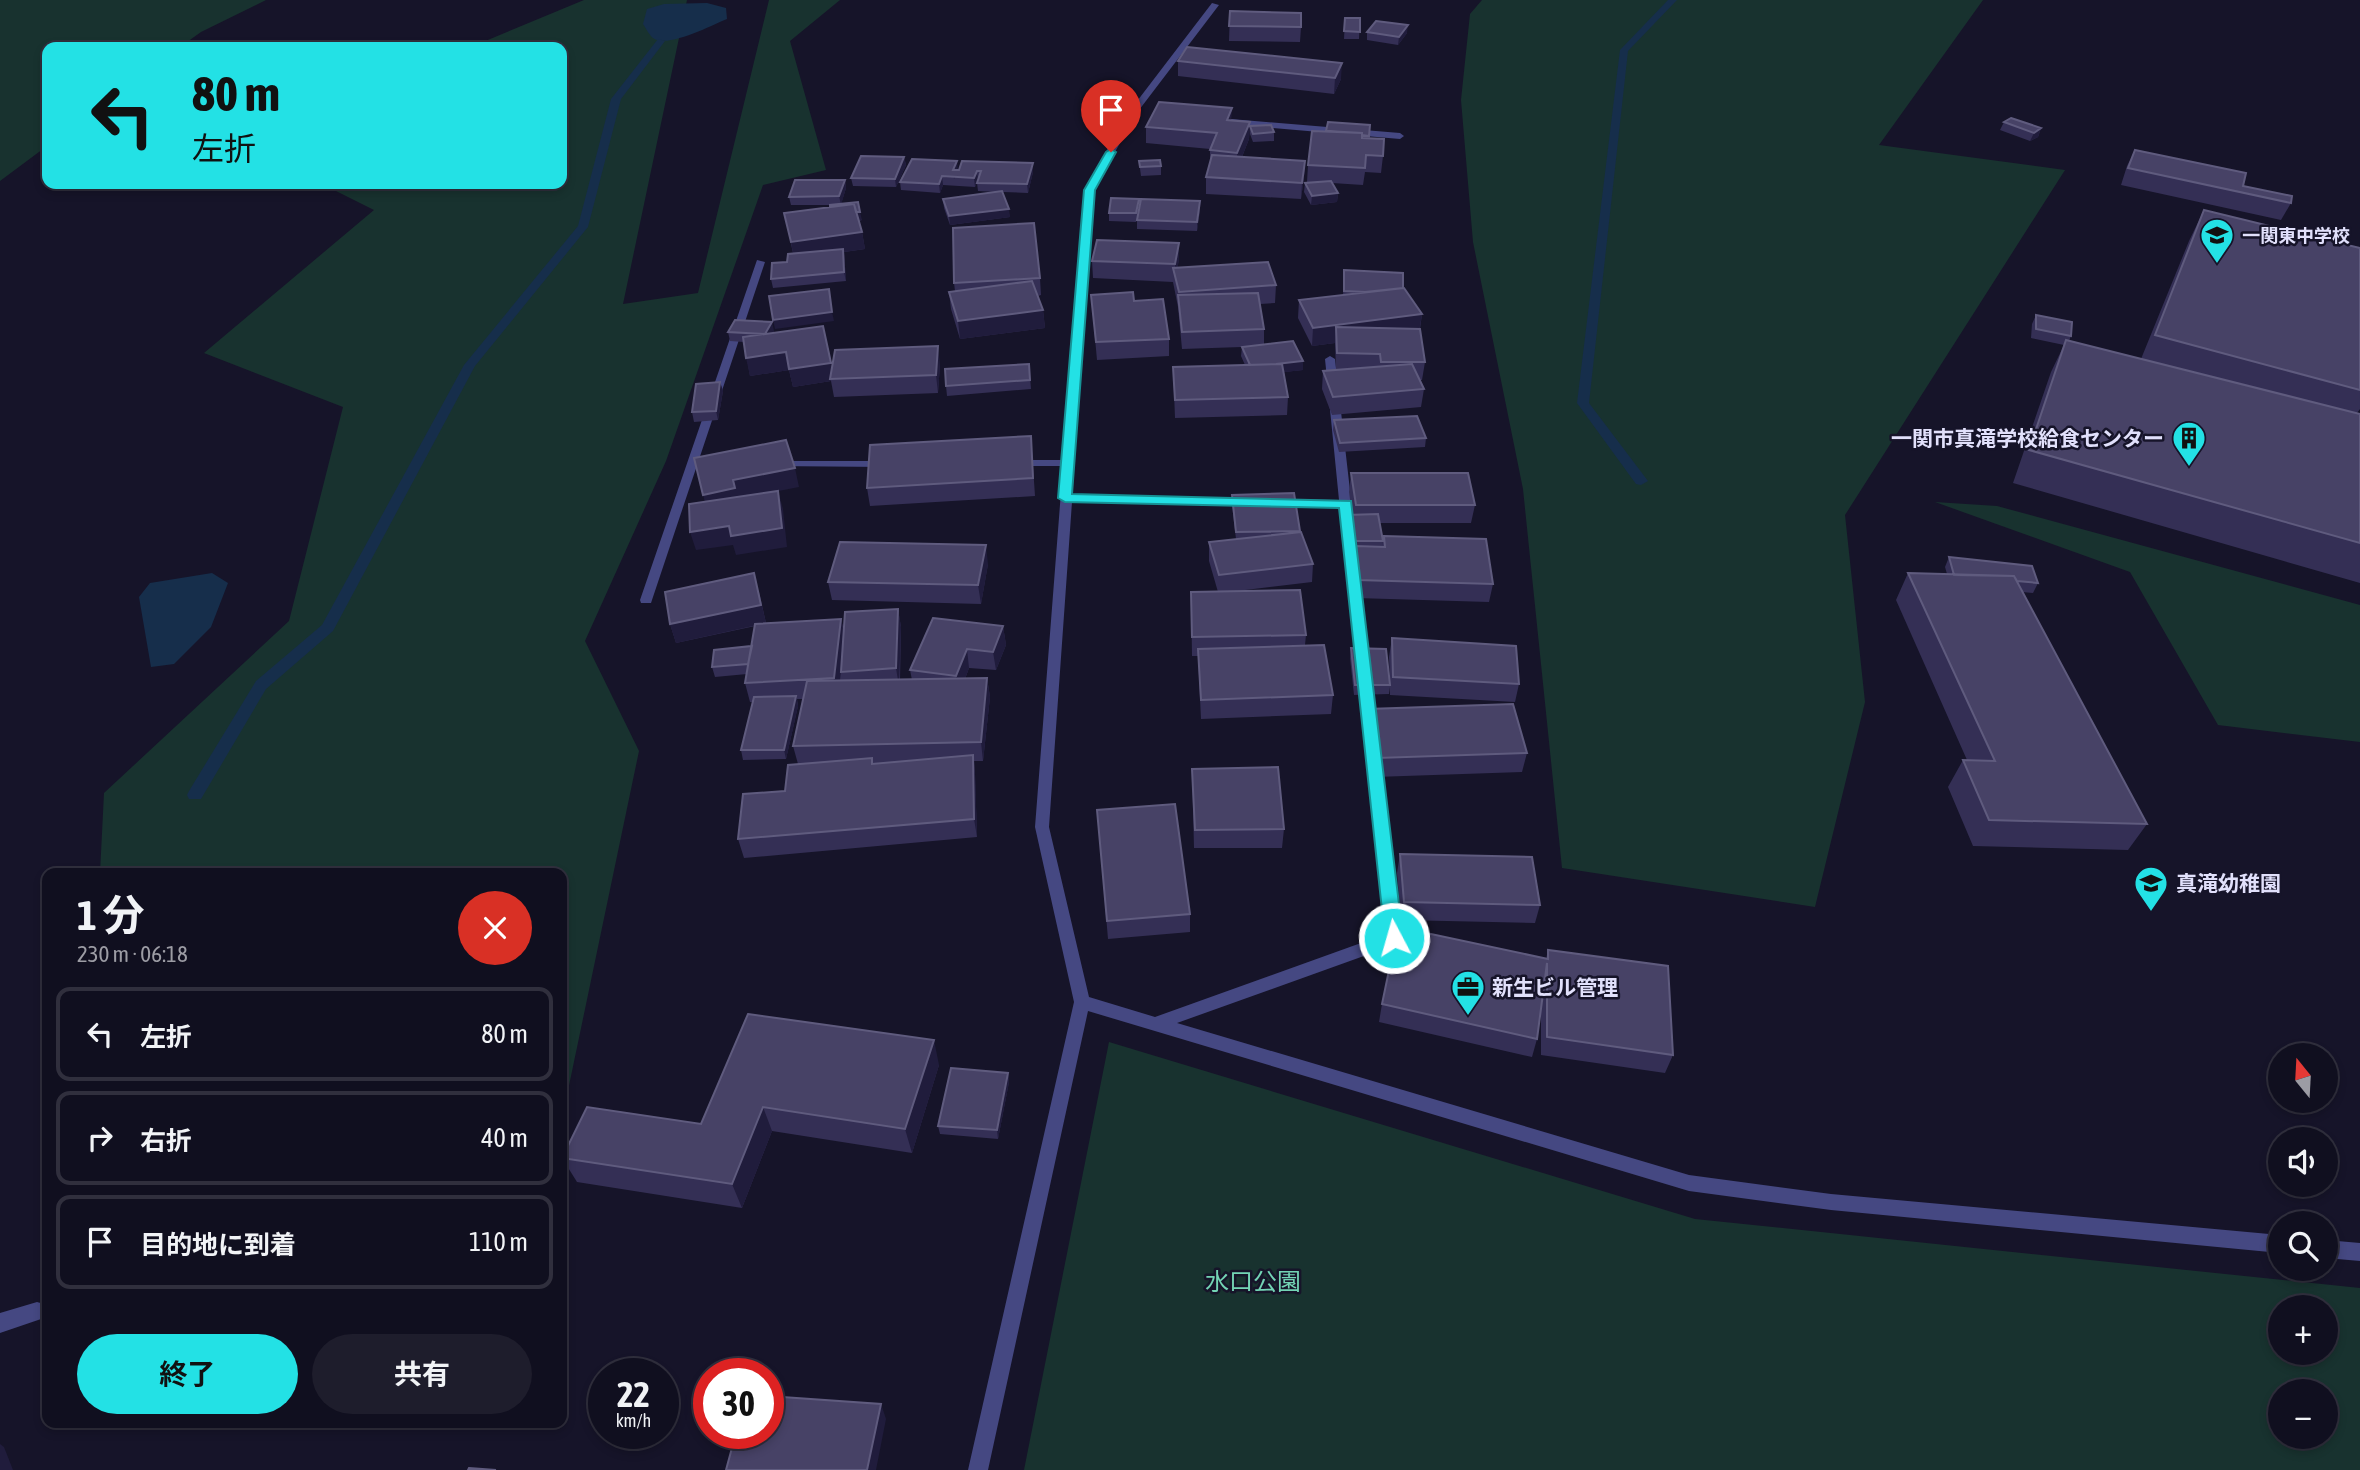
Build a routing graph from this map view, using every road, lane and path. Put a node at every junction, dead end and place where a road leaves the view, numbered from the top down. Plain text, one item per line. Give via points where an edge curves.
1 (1215, 5) dead end
2 (1132, 113) junction
3 (1145, 115) dead end
4 (1226, 121) edge
5 (1400, 136) dead end
6 (760, 262) dead end
7 (1330, 359) dead end
8 (999, 463) edge
9 (1069, 463) junction
10 (692, 464) junction
11 (706, 464) edge
12 (762, 464) edge
13 (901, 464) edge
14 (1065, 498) junction
15 (1346, 504) junction
16 (646, 600) dead end
17 (1082, 1002) junction
18 (1155, 1024) junction
19 (2268, 1243) edge
20 (2338, 1250) edge
21 (2360, 1252) edge
22 (37, 1311) dead end
23 (0, 1322) edge
24 (978, 1470) edge

1 - 2 street
2 - 3 street
2 - 9 street via 1089,190
4 - 5 street
6 - 10 street
7 - 15 street
8 - 9 street
9 - 14 street
10 - 11 street
10 - 16 street
12 - 13 street
14 - 15 street
14 - 17 street via 1042,827
15 - 18 street via 1394,938
17 - 18 street
17 - 24 street
18 - 19 street via 1689,1183 1831,1202
20 - 21 street
22 - 23 street

